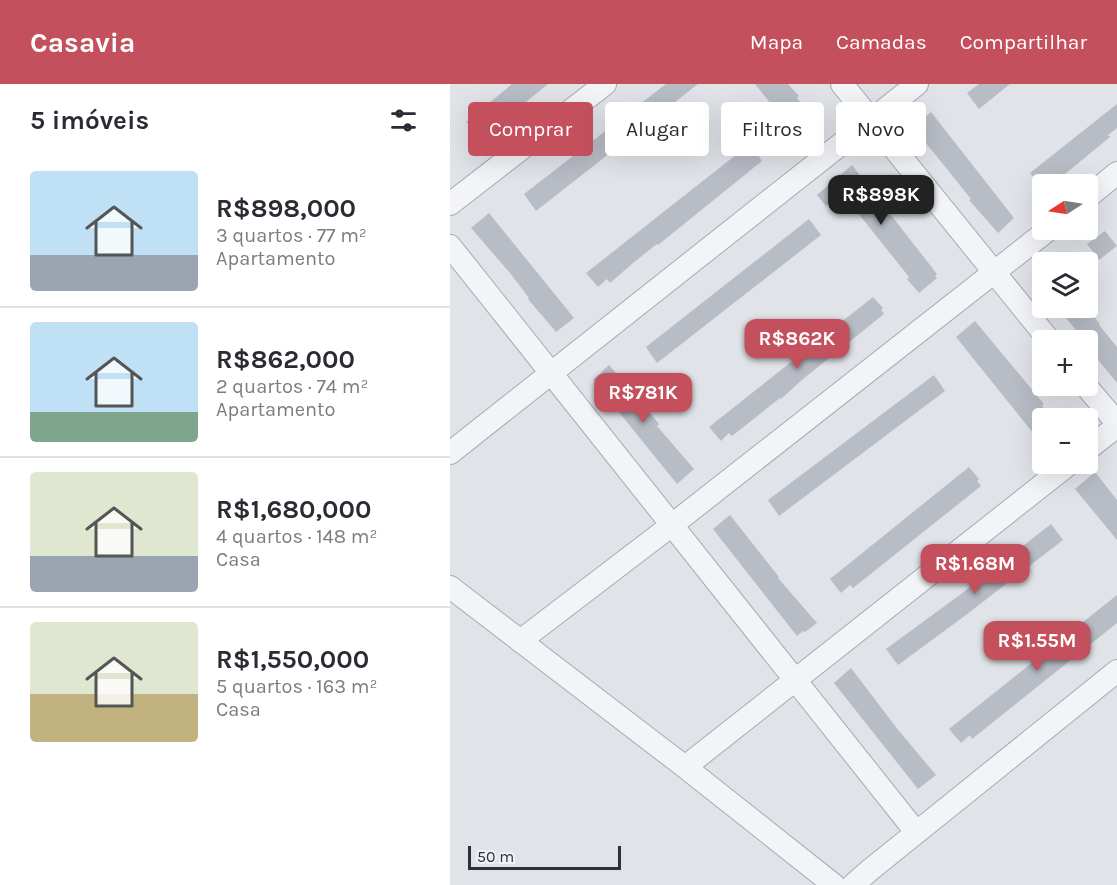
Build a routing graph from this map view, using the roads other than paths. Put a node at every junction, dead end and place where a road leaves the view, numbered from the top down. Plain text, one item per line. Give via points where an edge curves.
1 (605, 84) edge
2 (842, 84) edge
3 (917, 84) edge
4 (856, 102) edge
5 (894, 102) edge
6 (836, 148) edge
7 (900, 156) edge
8 (1117, 173) edge
9 (1098, 189) edge
10 (450, 204) edge
11 (1035, 240) edge
12 (450, 246) edge
13 (994, 273) junction
14 (1041, 330) edge
15 (552, 373) junction
16 (1094, 396) edge
17 (1117, 424) edge
18 (1098, 440) edge
19 (450, 453) edge
20 (1056, 474) edge
21 (672, 525) junction
22 (450, 587) edge
23 (520, 641) junction
24 (1117, 671) edge
25 (795, 679) junction
26 (685, 767) junction
27 (916, 832) junction
28 (834, 885) edge
29 (853, 885) edge

1 - 10 street
2 - 4 street
3 - 5 street
6 - 15 street
7 - 13 street
8 - 9 street
11 - 13 street
12 - 15 street
13 - 14 street
13 - 21 street
15 - 19 street
15 - 21 street
16 - 17 street
17 - 18 street
20 - 25 street
21 - 23 street
21 - 25 street
22 - 23 street
23 - 26 street
24 - 27 street
25 - 26 street
25 - 27 street
26 - 28 street
27 - 29 street

